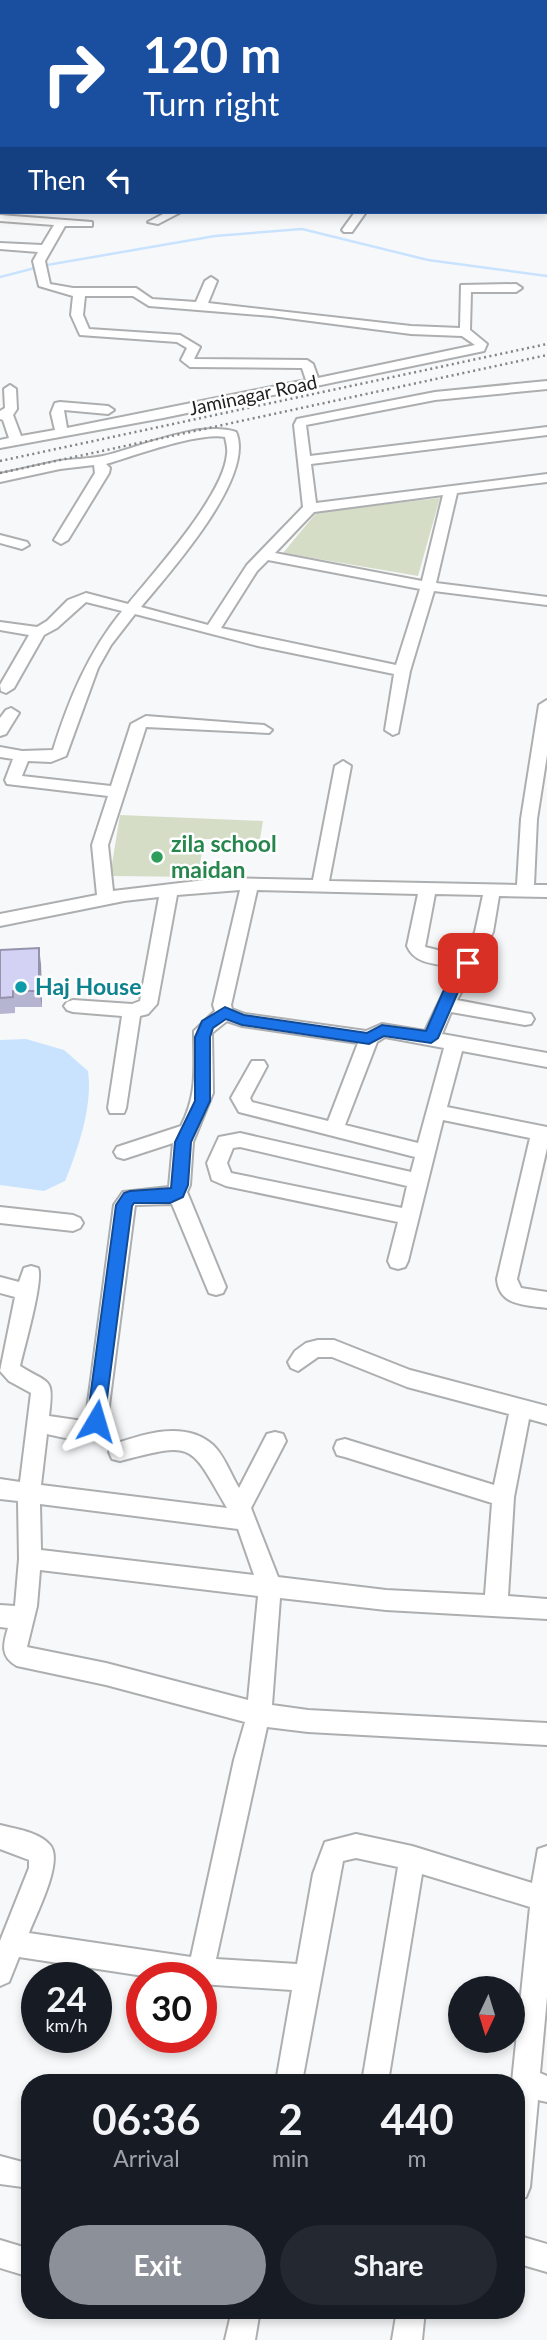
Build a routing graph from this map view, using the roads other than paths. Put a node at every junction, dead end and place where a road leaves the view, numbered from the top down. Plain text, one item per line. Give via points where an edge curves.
1 (170, 214) edge
2 (359, 214) edge
3 (30, 216) edge
4 (0, 218) edge
5 (61, 222) junction
6 (155, 222) dead end
7 (88, 224) dead end
8 (348, 230) dead end
9 (0, 246) edge
10 (44, 249) junction
11 (205, 288) dead end
12 (516, 288) dead end
13 (177, 290) dead end
14 (79, 292) junction
15 (141, 293) junction
16 (184, 318) junction
17 (465, 332) junction
18 (260, 378) junction
19 (313, 382) junction
20 (547, 385) edge
21 (10, 389) dead end
22 (108, 410) dead end
23 (3, 416) edge
24 (547, 431) edge
25 (65, 433) junction
26 (16, 441) junction
27 (0, 444) edge
28 (97, 461) junction
29 (304, 461) junction
30 (0, 478) edge
31 (547, 478) edge
32 (451, 491) junction
33 (310, 508) junction
34 (0, 539) edge
35 (61, 540) dead end
36 (22, 545) dead end
37 (265, 555) junction
38 (428, 586) junction
39 (547, 601) edge
40 (132, 610) junction
41 (1, 627) edge
42 (212, 630) junction
43 (38, 632) junction
44 (402, 671) junction
45 (6, 688) dead end
46 (547, 705) edge
47 (11, 713) dead end
48 (264, 730) dead end
49 (393, 730) dead end
50 (0, 731) edge
51 (0, 752) edge
52 (543, 753) edge
53 (22, 756) junction
54 (342, 766) dead end
55 (6, 780) edge
56 (115, 792) junction
57 (250, 884) junction
58 (320, 885) junction
59 (428, 887) junction
60 (169, 890) junction
61 (492, 890) junction
62 (525, 891) junction
63 (547, 891) edge
64 (106, 899) junction
65 (0, 920) edge
66 (468, 963) junction
67 (445, 1004) junction
68 (73, 1006) dead end
69 (132, 1010) junction
70 (225, 1013) junction
71 (525, 1019) dead end
72 (369, 1038) junction
73 (431, 1038) junction
74 (455, 1042) junction
75 (547, 1060) edge
76 (258, 1066) dead end
77 (117, 1108) dead end
78 (436, 1112) junction
79 (334, 1129) junction
80 (186, 1132) junction
81 (544, 1134) edge
82 (124, 1152) dead end
83 (424, 1152) junction
84 (418, 1181) junction
85 (177, 1192) junction
86 (0, 1215) edge
87 (409, 1217) junction
88 (73, 1223) dead end
89 (398, 1261) dead end
90 (0, 1285) edge
91 (216, 1287) dead end
92 (547, 1300) edge
93 (298, 1362) dead end
94 (521, 1406) junction
95 (547, 1415) edge
96 (40, 1423) junction
97 (275, 1441) dead end
98 (345, 1448) dead end
99 (120, 1452) dead end
100 (0, 1489) edge
101 (29, 1494) junction
102 (503, 1497) junction
103 (242, 1515) junction
104 (30, 1559) junction
105 (270, 1587) junction
106 (496, 1606) junction
107 (547, 1609) edge
108 (11, 1618) edge
109 (259, 1714) junction
110 (547, 1734) edge
111 (0, 1837) edge
112 (412, 1858) junction
113 (547, 1858) edge
114 (544, 1899) edge
115 (12, 1943) junction
116 (140, 1962) edge
117 (203, 1962) edge
118 (217, 1972) edge
119 (0, 1973) edge
120 (307, 1978) junction
121 (290, 2074) edge
122 (376, 2074) edge
123 (537, 2086) edge
124 (525, 2144) edge
125 (525, 2252) edge
126 (0, 2255) edge
127 (547, 2258) edge
128 (21, 2261) edge
129 (244, 2319) edge
130 (410, 2319) edge
131 (240, 2340) edge
132 (407, 2340) edge

1 - 6 street
2 - 8 street
3 - 4 street
3 - 5 street
5 - 7 street
5 - 10 street
9 - 10 street
10 - 14 street via 38,264 45,286
11 - 16 street
12 - 17 street via 464,288
13 - 15 street
14 - 15 street
14 - 16 street via 77,315 84,332
15 - 16 street via 149,302
16 - 17 street
16 - 18 street via 194,347 187,360 190,363
17 - 19 street, Jaminagar Road via 480,348
18 - 19 street, Jaminagar Road
18 - 19 street via 307,364
18 - 25 street, Jaminagar Road
20 - 29 street via 435,396 304,422 300,425
21 - 23 street via 11,409
22 - 25 street via 60,406 58,422
23 - 26 street via 9,418
24 - 29 street
25 - 26 street, Jaminagar Road
26 - 27 street, Jaminagar Road
28 - 30 street
28 - 35 street via 102,473
28 - 40 street via 207,434 225,433 233,440 236,455 215,501
29 - 33 street
31 - 32 street
32 - 33 street
32 - 38 street
33 - 37 street
34 - 36 street
37 - 38 street
37 - 42 street
38 - 39 street
38 - 44 street
40 - 42 street
40 - 43 street via 79,598 54,625
40 - 53 street via 97,656 57,757
41 - 43 street
42 - 44 street
43 - 45 street
44 - 49 street
46 - 52 street
47 - 50 street
48 - 56 street via 146,721 139,724
51 - 53 street
52 - 62 street via 529,819
53 - 55 street
54 - 58 street
55 - 56 street
56 - 64 street via 100,845
57 - 58 street
57 - 60 street
57 - 70 street via 222,1005
58 - 59 street
59 - 61 street
59 - 66 street via 418,951
60 - 64 street
60 - 69 street via 150,999 142,1009
61 - 62 street
61 - 66 street via 484,932
62 - 63 street
64 - 65 street
66 - 67 street
67 - 71 street
67 - 73 street
68 - 69 street
69 - 77 street
70 - 72 street via 242,1020
70 - 80 street via 203,1031 202,1101
72 - 73 street via 382,1030
72 - 79 street
73 - 74 street
74 - 75 street
74 - 78 street
76 - 79 street via 240,1098 246,1107
78 - 81 street
78 - 83 street
79 - 83 street
80 - 82 street
80 - 85 street
81 - 92 street via 507,1279 508,1289 516,1295
83 - 84 street
84 - 87 street
84 - 87 street via 240,1140 226,1142 217,1163 219,1175 226,1179
85 - 91 street
85 - 96 street via 170,1197 130,1197 124,1205 96,1421 89,1429 77,1431
86 - 88 street
87 - 89 street
90 - 96 street via 30,1283 9,1368 43,1390
93 - 94 street via 310,1349 334,1349 407,1378
94 - 95 street
94 - 102 street
96 - 101 street
97 - 103 street
98 - 102 street
99 - 103 street via 170,1439 194,1444 208,1453
100 - 101 street
101 - 103 street
101 - 104 street
102 - 106 street
103 - 105 street
104 - 105 street
104 - 108 street via 26,1606
105 - 106 street
105 - 109 street
106 - 107 street
108 - 109 street via 16,1653 25,1658
109 - 110 street
109 - 117 street
111 - 115 street via 30,1845 42,1854 42,1868
112 - 114 street
112 - 120 street via 356,1846 334,1852
112 - 122 street
113 - 114 street
114 - 123 street
115 - 116 street
115 - 119 street
118 - 120 street
120 - 121 street
123 - 124 street
125 - 127 street
126 - 128 street
129 - 131 street
130 - 132 street

